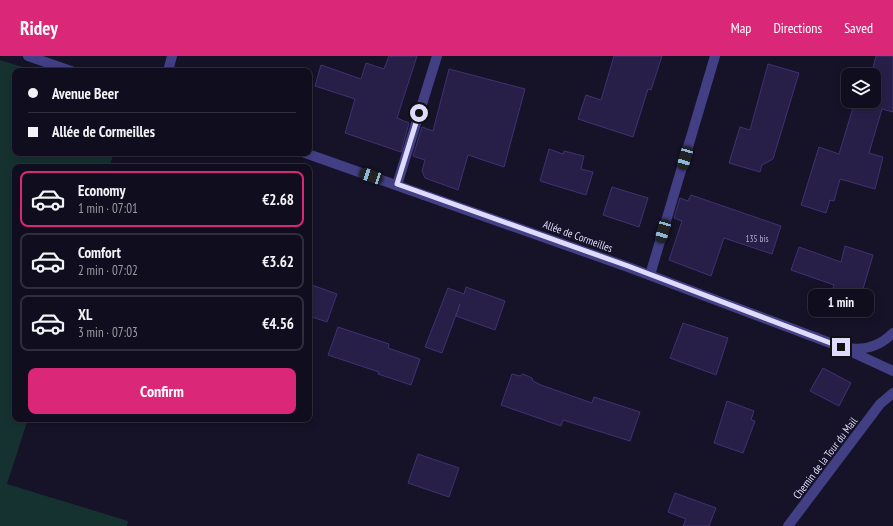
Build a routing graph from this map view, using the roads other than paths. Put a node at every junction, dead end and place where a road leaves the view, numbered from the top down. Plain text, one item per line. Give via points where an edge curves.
1 (28, 56) edge
2 (172, 56) edge
3 (436, 56) edge
4 (715, 56) edge
5 (62, 68) edge
6 (169, 68) edge
7 (312, 155) edge
8 (397, 184) junction
9 (650, 275) junction
10 (893, 333) edge
11 (841, 347) junction
12 (893, 371) edge
13 (893, 393) edge
14 (788, 526) edge

1 - 5 street
2 - 6 street
3 - 8 street
4 - 9 street
7 - 8 street, Allée de Cormeilles
8 - 9 street, Allée de Cormeilles
9 - 11 street, Allée de Cormeilles
10 - 11 street, Allée de Cormeilles via 874,346 855,349
11 - 12 street, Allée de Cormeilles
13 - 14 street, Chemin de la Tour du Mail via 880,404

